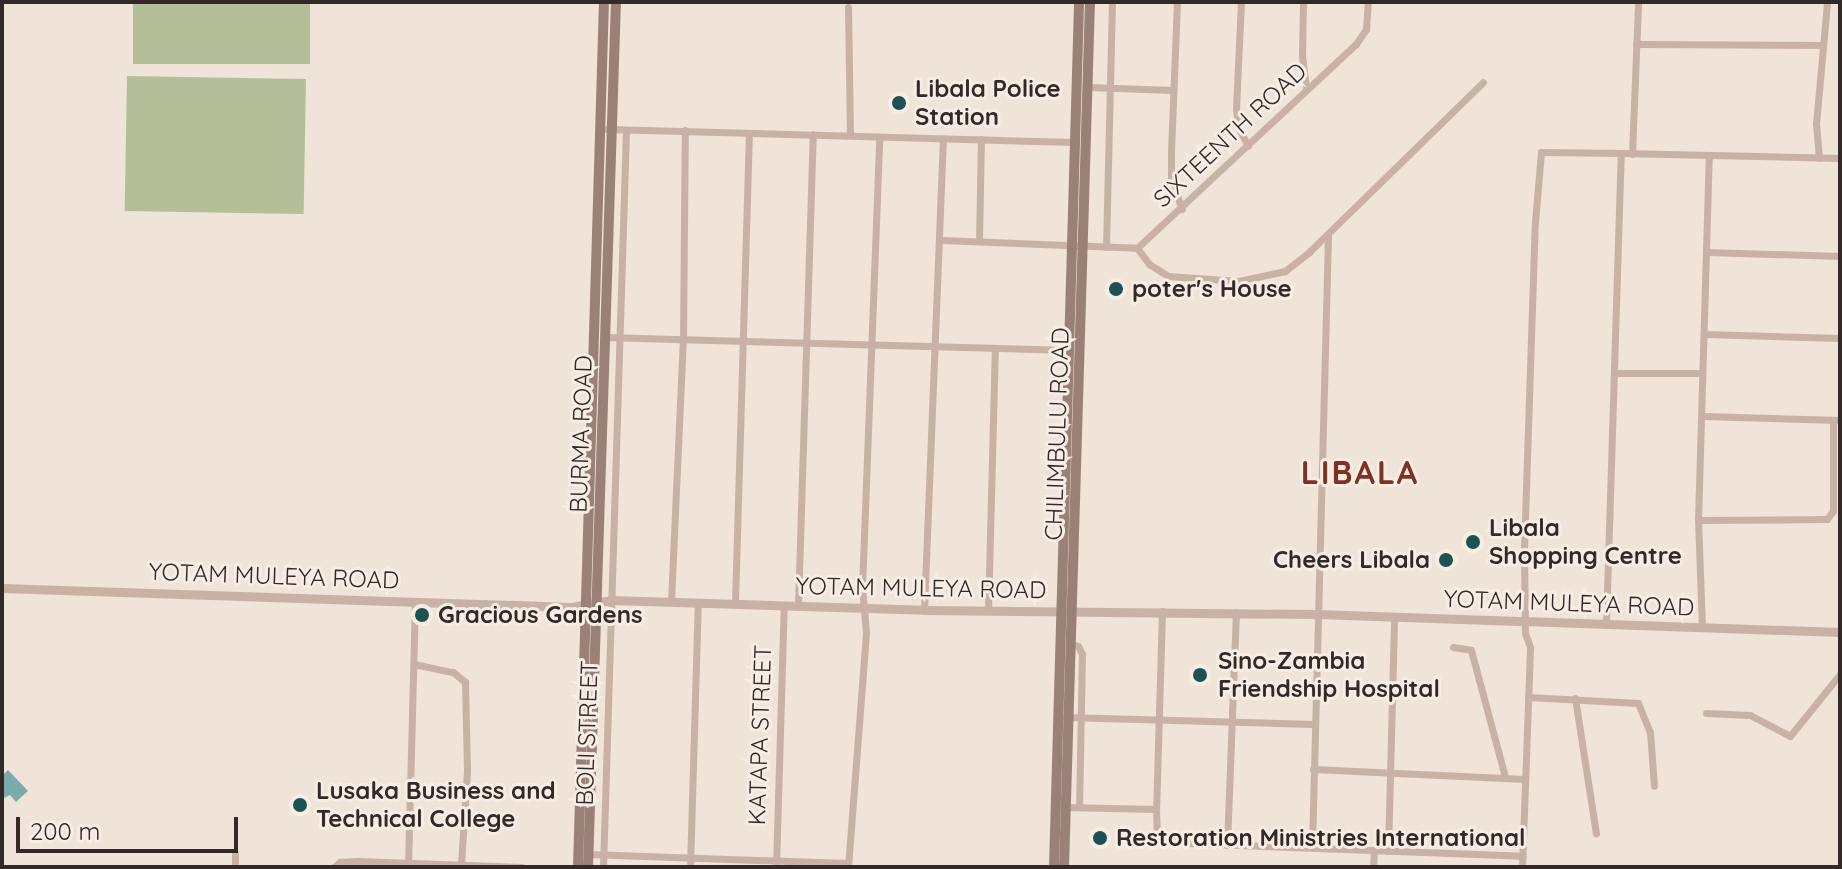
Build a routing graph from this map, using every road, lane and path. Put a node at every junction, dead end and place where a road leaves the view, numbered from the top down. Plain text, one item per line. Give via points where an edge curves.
1 (604, 2) edge
2 (616, 2) edge
3 (1079, 2) edge
4 (1090, 2) edge
5 (1112, 2) edge
6 (1177, 2) edge
7 (1241, 2) edge
8 (1303, 2) edge
9 (1368, 2) edge
10 (1638, 2) edge
11 (1827, 2) edge
12 (848, 7) dead end
13 (1636, 44) junction
14 (1822, 45) junction
15 (1483, 82) dead end
16 (1087, 87) junction
17 (1109, 88) junction
18 (1306, 89) junction
19 (1173, 90) junction
20 (606, 129) junction
21 (626, 130) junction
22 (685, 130) junction
23 (749, 133) junction
24 (813, 134) junction
25 (850, 135) junction
26 (879, 137) junction
27 (943, 138) junction
28 (981, 139) junction
29 (1076, 142) junction
30 (1248, 146) junction
31 (1621, 153) junction
32 (1632, 154) junction
33 (1709, 156) junction
34 (1819, 158) junction
35 (1840, 158) edge
36 (1182, 209) junction
37 (1328, 235) junction
38 (941, 240) junction
39 (979, 241) junction
40 (1078, 246) junction
41 (1106, 247) junction
42 (1137, 248) junction
43 (1706, 252) junction
44 (1840, 256) edge
45 (1705, 334) junction
46 (599, 337) junction
47 (619, 338) junction
48 (1840, 338) edge
49 (683, 341) junction
50 (745, 342) junction
51 (807, 344) junction
52 (871, 346) junction
53 (934, 347) junction
54 (995, 349) junction
55 (1070, 350) junction
56 (1614, 373) junction
57 (1702, 373) junction
58 (1703, 416) junction
59 (1836, 420) edge
60 (1698, 520) junction
61 (2, 588) edge
62 (611, 600) junction
63 (415, 601) junction
64 (671, 601) junction
65 (698, 602) junction
66 (735, 603) junction
67 (590, 604) junction
68 (784, 605) junction
69 (798, 605) junction
70 (865, 607) junction
71 (924, 610) junction
72 (988, 611) junction
73 (1067, 611) junction
74 (1162, 611) junction
75 (1236, 612) junction
76 (1317, 614) junction
77 (1394, 616) junction
78 (1526, 622) junction
79 (1606, 624) junction
80 (1702, 628) junction
81 (1840, 632) edge
82 (1071, 644) junction
83 (1453, 647) dead end
84 (414, 664) junction
85 (1840, 674) edge
86 (1528, 697) junction
87 (1575, 698) junction
88 (1706, 713) dead end
89 (1063, 717) junction
90 (1080, 718) junction
91 (1160, 720) junction
92 (1232, 722) junction
93 (1313, 724) junction
94 (1313, 769) junction
95 (1389, 774) junction
96 (1505, 777) junction
97 (1525, 779) junction
98 (1654, 786) dead end
99 (1060, 807) junction
100 (1079, 807) junction
101 (1156, 809) junction
102 (1596, 833) dead end
103 (1227, 845) junction
104 (1312, 847) junction
105 (1374, 850) junction
106 (1388, 851) junction
107 (235, 852) dead end
108 (588, 854) junction
109 (603, 855) junction
110 (1523, 856) junction
111 (690, 858) junction
112 (776, 864) edge
113 (408, 865) edge
114 (461, 865) junction
115 (848, 865) edge
116 (235, 867) edge
117 (334, 867) edge
118 (522, 867) edge
119 (578, 867) edge
120 (588, 867) edge
121 (603, 867) edge
122 (690, 867) edge
123 (1054, 867) edge
124 (1064, 867) edge
125 (1373, 867) edge
126 (1522, 867) edge

1 - 20 main road, BURMA ROAD
2 - 20 main road, BURMA ROAD
3 - 29 main road, CHILIMBULU ROAD
4 - 16 main road, CHILIMBULU ROAD
5 - 17 street
6 - 19 street
7 - 30 street via 1236,108
8 - 18 street
9 - 18 street, SIXTEENTH ROAD via 1362,36
10 - 13 street
11 - 14 street
12 - 25 street
13 - 14 street
13 - 32 street
14 - 34 street
15 - 37 street
16 - 17 street
16 - 40 main road, CHILIMBULU ROAD
17 - 19 street
17 - 41 street
18 - 30 street, SIXTEENTH ROAD
19 - 36 street via 1171,179
20 - 21 street
20 - 46 main road, BURMA ROAD
21 - 22 street
21 - 47 street, BOLI STREET
22 - 23 street
22 - 49 street
23 - 24 street
23 - 50 street
24 - 25 street
24 - 51 street
25 - 26 street
26 - 27 street
26 - 52 street
27 - 28 street
27 - 38 street
28 - 29 street
28 - 39 street
29 - 40 main road, CHILIMBULU ROAD
30 - 36 street, SIXTEENTH ROAD
31 - 32 street
31 - 56 street
31 - 78 street via 1541,152 1525,494
32 - 33 street
33 - 34 street
33 - 43 street
34 - 35 street
36 - 42 street, SIXTEENTH ROAD
37 - 42 street via 1285,271 1239,281 1168,276
37 - 76 street
38 - 39 street
38 - 53 street
39 - 40 street
40 - 41 street
40 - 55 main road, CHILIMBULU ROAD
40 - 73 main road, CHILIMBULU ROAD
41 - 42 street
43 - 44 street
43 - 45 street
45 - 48 street
45 - 57 street
46 - 47 street
46 - 67 main road, BURMA ROAD
47 - 49 street
47 - 62 street, BOLI STREET
49 - 50 street
49 - 64 street
50 - 51 street
50 - 66 street
51 - 52 street
51 - 69 street
52 - 53 street
52 - 70 street
53 - 54 street
53 - 71 street
54 - 55 street
54 - 72 street
55 - 73 main road, CHILIMBULU ROAD
56 - 57 street
56 - 79 street
57 - 58 street
58 - 59 street
58 - 60 street
59 - 60 street via 1833,511 1827,519
60 - 80 street
61 - 63 street, YOTAM MULEYA ROAD
62 - 64 street, YOTAM MULEYA ROAD
62 - 67 street, YOTAM MULEYA ROAD
62 - 109 street, BOLI STREET
63 - 67 street, YOTAM MULEYA ROAD
63 - 84 street
64 - 65 street, YOTAM MULEYA ROAD
65 - 66 street, YOTAM MULEYA ROAD
65 - 111 street
66 - 68 street, YOTAM MULEYA ROAD
67 - 108 main road, BURMA ROAD
67 - 119 main road, BURMA ROAD
68 - 69 street, YOTAM MULEYA ROAD
68 - 112 street, KATAPA STREET
69 - 70 street, YOTAM MULEYA ROAD
70 - 71 street, YOTAM MULEYA ROAD
70 - 115 street via 862,720
71 - 72 street, YOTAM MULEYA ROAD
72 - 73 street, YOTAM MULEYA ROAD
73 - 74 street, YOTAM MULEYA ROAD
73 - 82 main road, CHILIMBULU ROAD
73 - 89 main road, CHILIMBULU ROAD
74 - 75 street, YOTAM MULEYA ROAD
74 - 91 street
75 - 76 street, YOTAM MULEYA ROAD
75 - 92 street
76 - 77 street, YOTAM MULEYA ROAD
76 - 93 street
77 - 78 street, YOTAM MULEYA ROAD
77 - 95 street
78 - 79 street, YOTAM MULEYA ROAD
78 - 86 street
79 - 80 street, YOTAM MULEYA ROAD
80 - 81 street, YOTAM MULEYA ROAD
82 - 89 main road, CHILIMBULU ROAD
82 - 90 street via 1082,654
83 - 96 street via 1471,650
84 - 113 street
84 - 114 street via 453,672 465,682
85 - 88 street via 1790,736 1750,715
86 - 87 street
86 - 97 street
87 - 98 street via 1641,706 1650,732
87 - 102 street
89 - 90 street
89 - 99 main road, CHILIMBULU ROAD
90 - 91 street
90 - 100 street
91 - 92 street
91 - 101 street
92 - 93 street
92 - 103 street
93 - 94 street
94 - 95 street
94 - 104 street
95 - 96 street
95 - 106 street
96 - 97 street
97 - 110 street
99 - 100 street
99 - 123 main road, CHILIMBULU ROAD
99 - 124 main road, CHILIMBULU ROAD
100 - 101 street
101 - 103 street via 1162,842
103 - 104 street
104 - 105 street
105 - 106 street
105 - 125 street
106 - 110 street
107 - 116 street
108 - 109 street
108 - 120 main road, BURMA ROAD
109 - 111 street
109 - 121 street, BOLI STREET
110 - 126 street
111 - 112 street
111 - 122 street
112 - 115 street
113 - 114 street
113 - 117 street via 340,862
114 - 118 street

